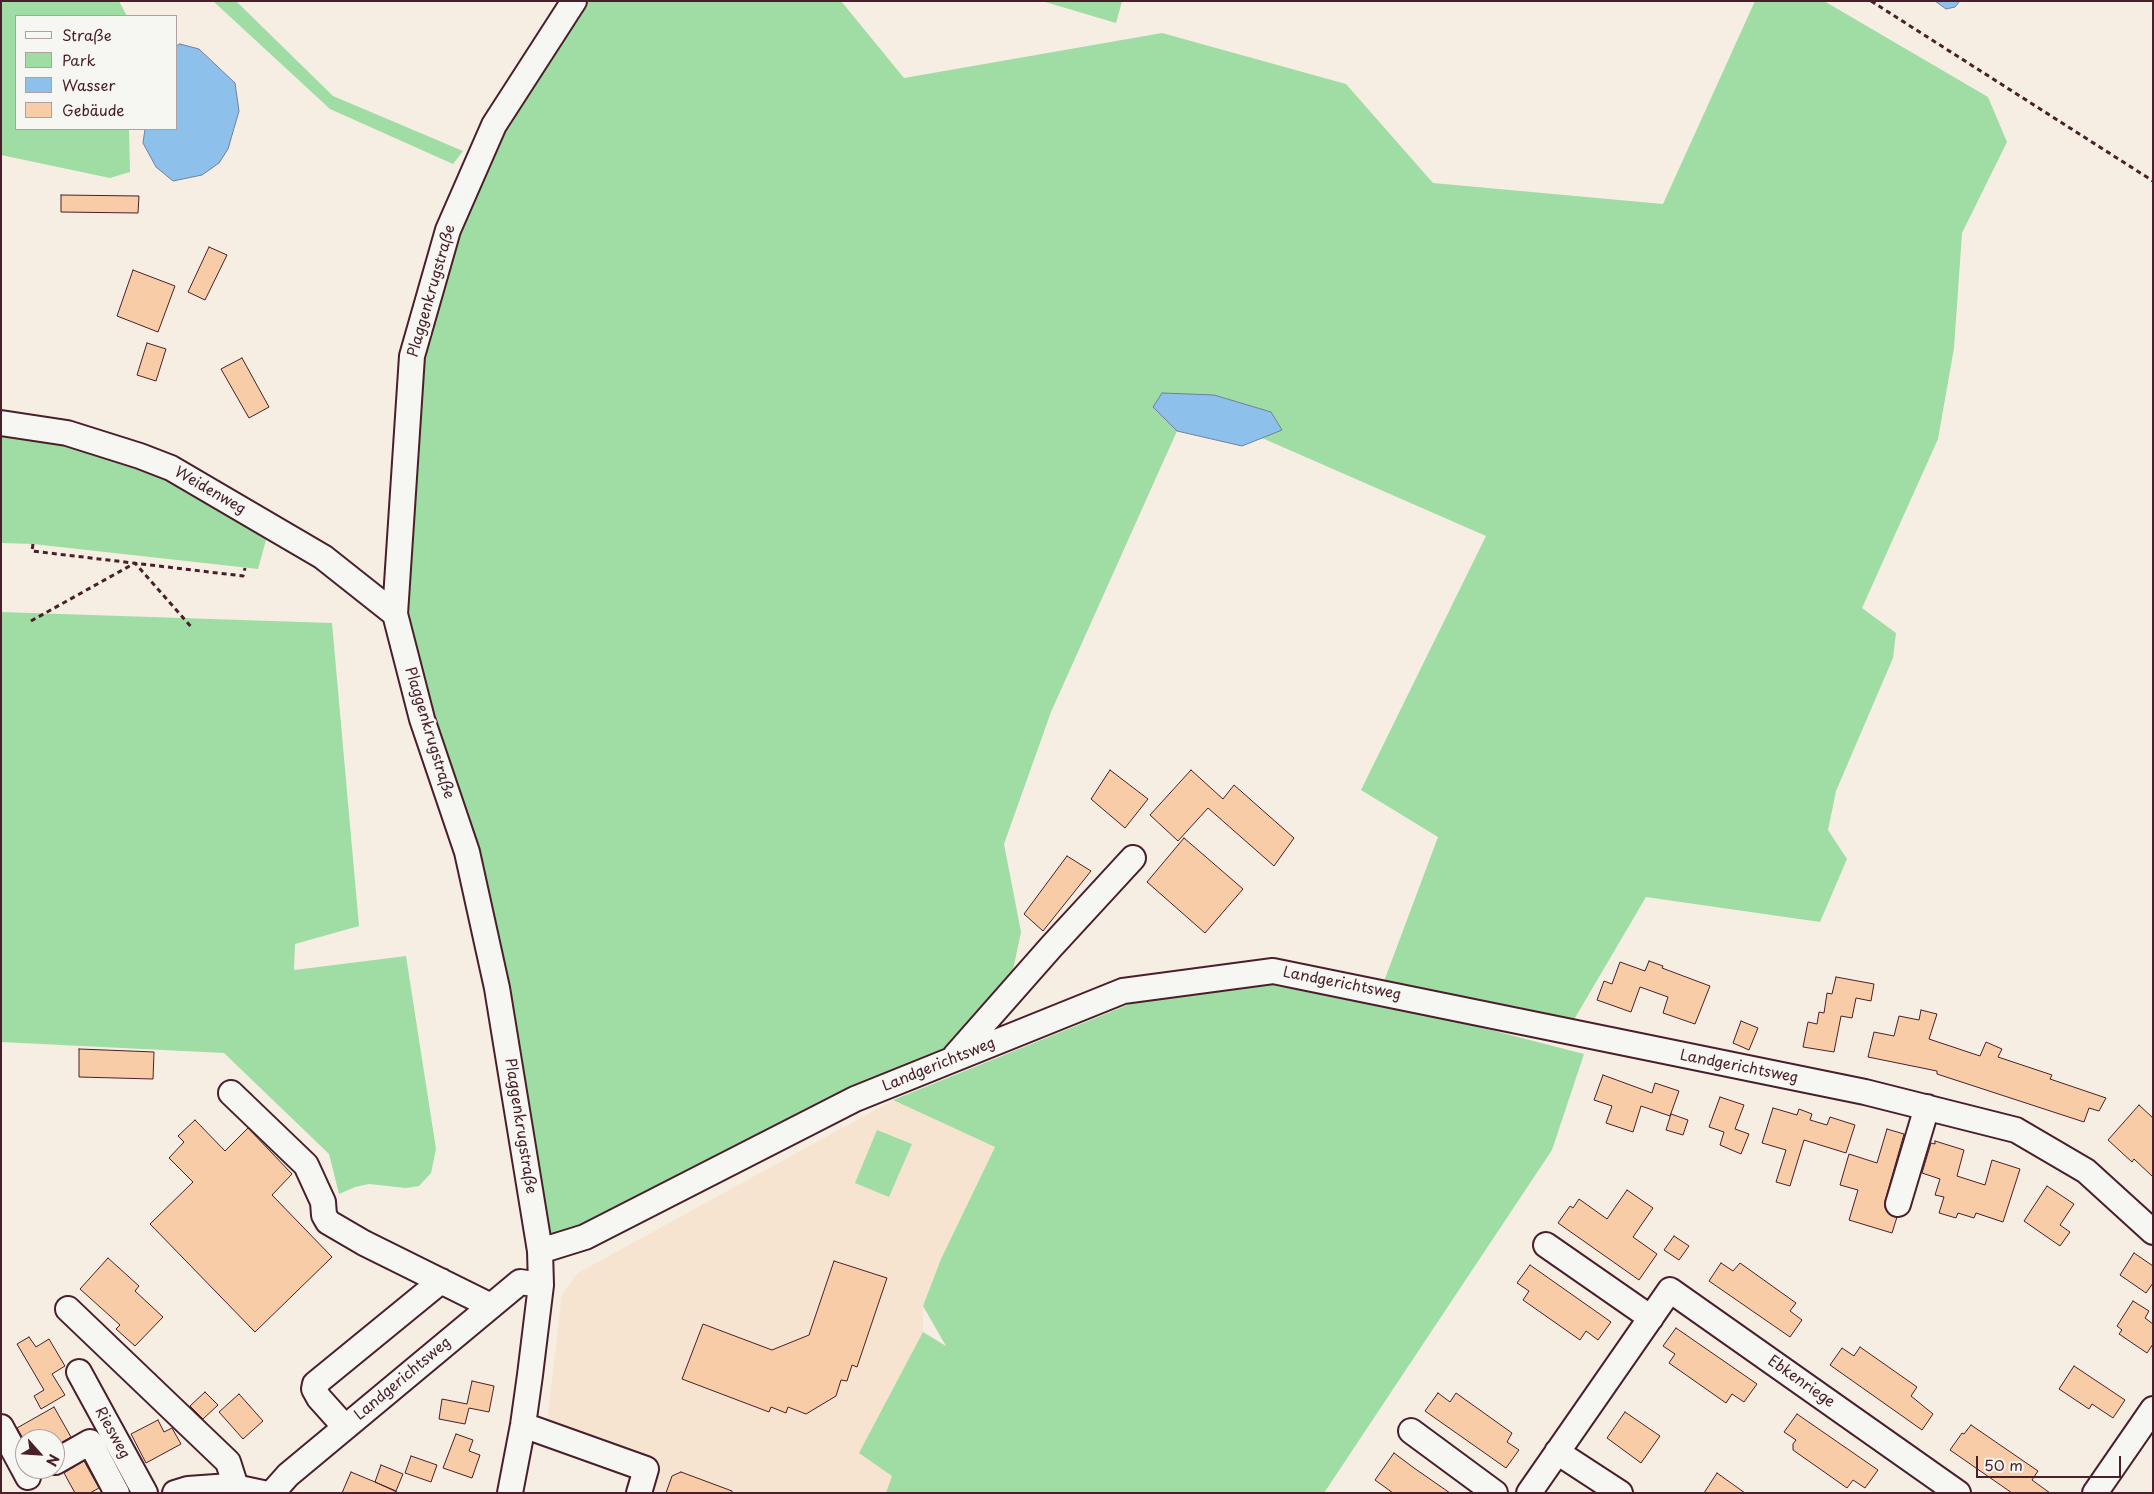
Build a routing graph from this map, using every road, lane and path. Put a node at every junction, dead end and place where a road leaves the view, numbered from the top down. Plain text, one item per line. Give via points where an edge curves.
1 (574, 1) edge
2 (1871, 1) edge
3 (2153, 181) edge
4 (1, 422) edge
5 (33, 544) dead end
6 (135, 563) junction
7 (245, 568) dead end
8 (395, 614) junction
9 (31, 622) dead end
10 (193, 629) dead end
11 (1133, 858) dead end
12 (952, 1060) junction
13 (231, 1093) dead end
14 (1927, 1108) junction
15 (1898, 1204) dead end
16 (2153, 1232) edge
17 (1546, 1245) dead end
18 (540, 1251) junction
19 (441, 1281) junction
20 (541, 1285) junction
21 (491, 1306) junction
22 (68, 1309) dead end
23 (1651, 1318) junction
24 (79, 1372) dead end
25 (2153, 1410) edge
26 (523, 1425) junction
27 (1, 1427) edge
28 (345, 1427) junction
29 (1411, 1431) dead end
30 (1557, 1452) junction
31 (65, 1456) edge
32 (36, 1480) edge
33 (236, 1487) junction
34 (117, 1493) edge
35 (146, 1493) edge
36 (175, 1493) edge
37 (263, 1493) edge
38 (272, 1493) edge
39 (510, 1493) edge
40 (639, 1493) edge
41 (1495, 1493) edge
42 (1529, 1493) edge
43 (1620, 1493) edge
44 (1958, 1493) edge
45 (2095, 1493) edge

1 - 8 street, Plaggenkrugstraße via 494,125 445,239 412,356
2 - 3 path
4 - 8 street, Weidenweg via 67,433 170,468 323,557
5 - 6 path via 32,551
6 - 7 path via 243,576
6 - 9 path
6 - 10 path
8 - 18 street, Plaggenkrugstraße via 422,720 468,852 497,988
11 - 12 street
12 - 14 street, Landgerichtsweg via 1123,991 1273,971 1865,1092
12 - 18 street, Landgerichtsweg via 855,1099 585,1237
13 - 19 street via 306,1165 323,1202 328,1222
14 - 15 street
14 - 16 street, Landgerichtsweg via 2016,1130 2086,1171
17 - 23 street
18 - 20 street, Plaggenkrugstraße
19 - 21 street
19 - 28 street via 315,1384 319,1398
20 - 21 street, Landgerichtsweg via 520,1282
20 - 26 street, Plaggenkrugstraße
21 - 28 street, Landgerichtsweg
22 - 33 street via 228,1462
23 - 30 street, Ebkenriege
23 - 44 street, Ebkenriege via 1670,1290
24 - 35 street, Riesweg
25 - 45 street
26 - 39 street, Plaggenkrugstraße
26 - 40 street via 646,1469
27 - 32 street
28 - 38 street, Landgerichtsweg via 288,1475
29 - 41 street
30 - 42 street, Ebkenriege
30 - 43 street
31 - 34 street, Riesweg via 90,1442
33 - 36 street via 188,1489
33 - 37 street

